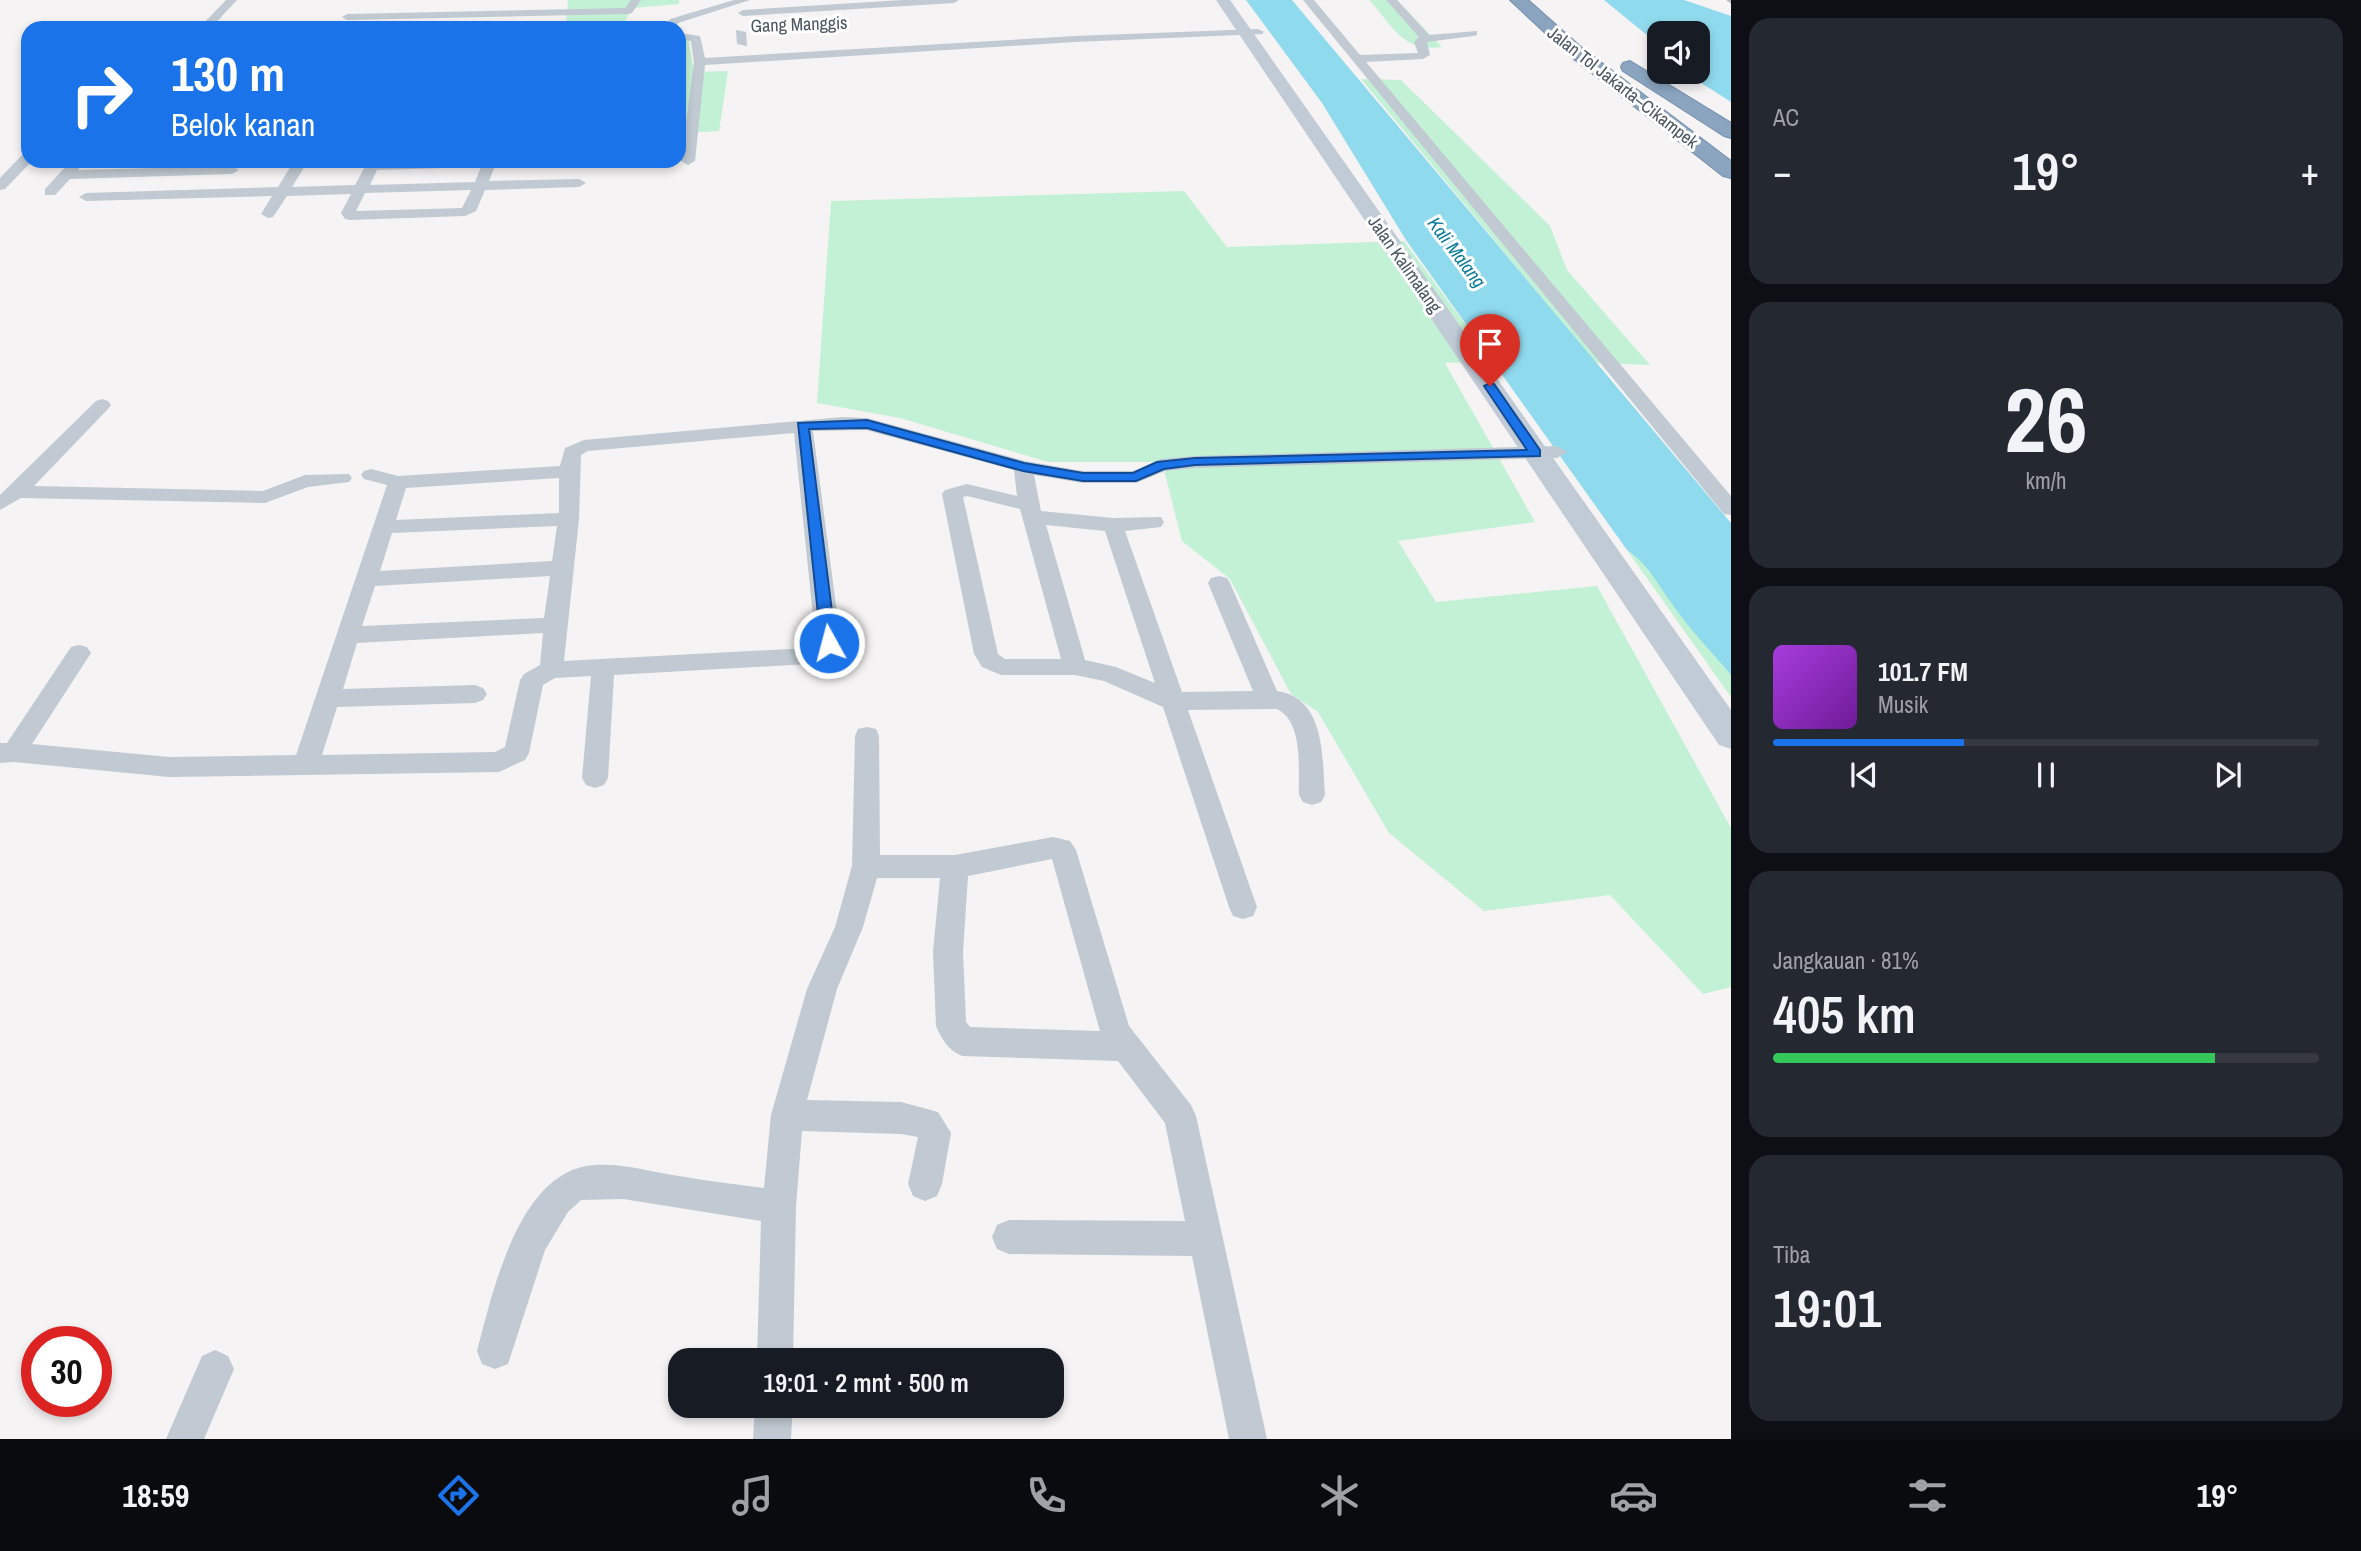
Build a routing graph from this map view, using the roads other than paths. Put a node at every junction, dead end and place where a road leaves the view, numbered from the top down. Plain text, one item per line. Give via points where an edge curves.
1 (402, 0) edge
2 (417, 0) edge
3 (545, 0) edge
4 (636, 0) edge
5 (710, 0) edge
6 (745, 0) edge
7 (954, 0) edge
8 (1223, 0) edge
9 (1235, 0) edge
10 (1308, 0) edge
11 (1391, 0) edge
12 (1517, 0) edge
13 (1530, 0) edge
14 (458, 1) edge
15 (229, 3) edge
16 (1545, 3) edge
17 (207, 6) dead end
18 (721, 6) junction
19 (542, 12) junction
20 (743, 13) dead end
21 (452, 15) junction
22 (394, 16) junction
23 (408, 16) junction
24 (194, 20) dead end
25 (198, 21) edge
26 (212, 21) edge
27 (344, 21) edge
28 (391, 21) edge
29 (405, 21) edge
30 (448, 21) edge
31 (539, 21) edge
32 (674, 21) edge
33 (1252, 32) junction
34 (1473, 33) dead end
35 (686, 36) edge
36 (884, 38) dead end
37 (1427, 38) junction
38 (738, 40) dead end
39 (757, 43) dead end
40 (893, 52) junction
41 (1359, 59) junction
42 (700, 62) junction
43 (686, 96) edge
44 (695, 96) junction
45 (686, 114) edge
46 (694, 114) junction
47 (1731, 132) edge
48 (686, 133) edge
49 (1731, 148) edge
50 (1731, 157) edge
51 (1731, 162) edge
52 (21, 164) edge
53 (72, 168) edge
54 (197, 168) edge
55 (233, 168) edge
56 (305, 168) edge
57 (306, 168) edge
58 (371, 168) edge
59 (488, 168) edge
60 (1731, 171) edge
61 (66, 175) junction
62 (579, 183) dead end
63 (0, 186) edge
64 (480, 186) junction
65 (359, 190) junction
66 (50, 192) dead end
67 (281, 192) junction
68 (213, 194) junction
69 (86, 197) dead end
70 (297, 197) junction
71 (268, 214) dead end
72 (102, 405) dead end
73 (803, 426) junction
74 (1547, 453) junction
75 (1023, 467) junction
76 (567, 472) junction
77 (371, 475) dead end
78 (342, 478) dead end
79 (398, 482) junction
80 (18, 492) junction
81 (0, 505) edge
82 (1731, 509) edge
83 (1031, 511) junction
84 (569, 519) junction
85 (1154, 522) dead end
86 (1113, 525) junction
87 (383, 527) junction
88 (560, 568) junction
89 (366, 579) junction
90 (1219, 583) dead end
91 (554, 625) junction
92 (348, 635) junction
93 (79, 653) dead end
94 (1074, 667) junction
95 (603, 668) junction
96 (551, 670) junction
97 (475, 694) dead end
98 (1731, 697) edge
99 (328, 698) junction
100 (1269, 700) junction
101 (1173, 701) junction
102 (1731, 736) edge
103 (867, 737) dead end
104 (7, 752) edge
105 (306, 764) junction
106 (595, 778) dead end
107 (1312, 795) dead end
108 (866, 866) junction
109 (955, 867) junction
110 (1243, 907) dead end
111 (1123, 1046) junction
112 (787, 1115) junction
113 (925, 1184) dead end
114 (779, 1206) junction
115 (1009, 1237) dead end
116 (1206, 1239) junction
117 (775, 1348) edge
118 (495, 1351) dead end
119 (215, 1369) dead end
120 (773, 1418) edge
121 (185, 1439) edge
122 (772, 1439) edge
123 (1248, 1439) edge

1 - 22 street
2 - 23 street
3 - 19 street
4 - 19 street via 628,11
5 - 18 street
6 - 18 street
7 - 20 street
8 - 33 main road, Jalan Kalimalang
9 - 33 main road, Jalan Kalimalang
10 - 41 street
11 - 37 street
12 - 60 highway, Jalan Tol Jakarta–Cikampek
13 - 51 highway via 1668,117
14 - 21 street
15 - 17 street
15 - 26 street
16 - 50 highway
18 - 32 street
19 - 21 street
19 - 31 street
21 - 23 street
21 - 30 street
22 - 23 street
22 - 27 street via 350,12
22 - 28 street
23 - 29 street
24 - 25 street
33 - 40 street via 1075,38
33 - 74 main road, Jalan Kalimalang
34 - 37 street
35 - 42 street via 704,45
36 - 40 street
37 - 41 street via 1420,42 1424,53 1419,57
38 - 39 street, Gang Manggis
40 - 42 street
41 - 82 street
42 - 44 street via 694,78
43 - 44 street
44 - 46 street
45 - 46 street
46 - 48 street
47 - 49 highway, Jalan Tol Jakarta–Cikampek via 1611,54
52 - 63 street
53 - 61 street
54 - 61 street
55 - 68 street
56 - 67 street
57 - 70 street
58 - 65 street
59 - 64 street
61 - 66 street
62 - 64 street
64 - 65 street
64 - 65 street via 465,212 350,216
65 - 70 street
67 - 68 street
67 - 70 street
67 - 71 street
68 - 69 street
72 - 80 street
73 - 75 street via 867,424
73 - 76 street via 584,446 572,452
73 - 95 street via 829,643 824,650 809,656
74 - 75 street via 1195,461 1116,478
74 - 98 main road, Jalan Kalimalang
74 - 102 main road, Jalan Kalimalang
75 - 83 street
76 - 79 street
76 - 84 street
77 - 79 street
78 - 80 street via 305,481 265,497
79 - 87 street
80 - 81 street
83 - 86 street
83 - 94 street
83 - 94 street via 967,490 952,494 986,654 1001,667
84 - 87 street
84 - 88 street
85 - 86 street
86 - 101 street
87 - 89 street
88 - 89 street
88 - 91 street
89 - 92 street
90 - 100 street
91 - 92 street
91 - 96 street
92 - 99 street
93 - 104 street
94 - 101 street via 1108,673
95 - 96 street
95 - 106 street
96 - 105 street via 532,680 516,752 507,760
97 - 99 street
99 - 105 street
100 - 101 street
100 - 107 street via 1285,701 1301,716
101 - 110 street
103 - 108 street
104 - 105 street via 169,767
108 - 109 street
108 - 112 street via 849,927 822,989
109 - 111 street via 1059,849 1066,858 1110,1021
109 - 111 street via 948,952 951,1026 958,1038 966,1043
111 - 116 street via 1180,1116
112 - 113 street via 901,1118 927,1123 935,1133
112 - 114 street
114 - 117 street
114 - 118 street via 642,1184 586,1182 569,1188 557,1198 525,1252
115 - 116 street
116 - 123 street
119 - 121 street
120 - 122 street

